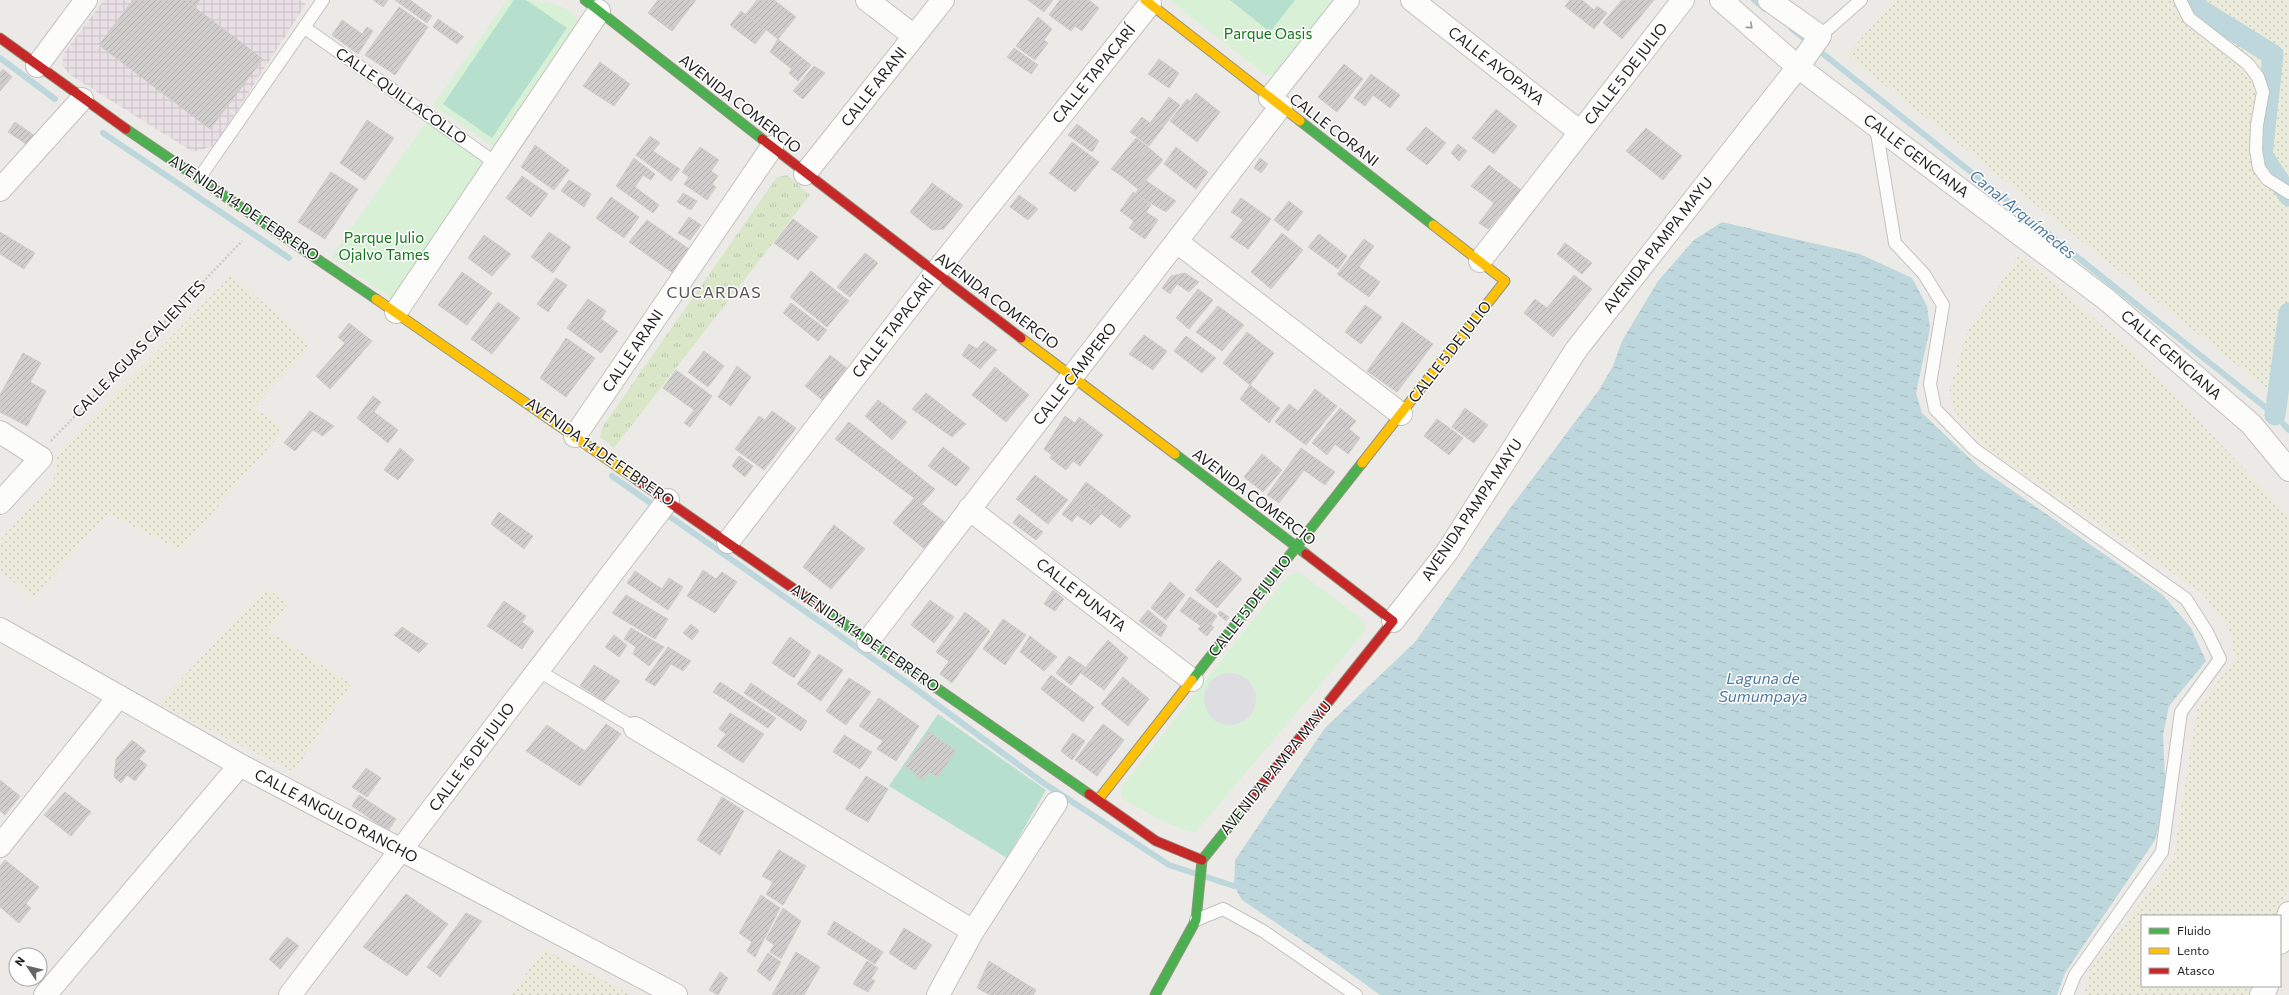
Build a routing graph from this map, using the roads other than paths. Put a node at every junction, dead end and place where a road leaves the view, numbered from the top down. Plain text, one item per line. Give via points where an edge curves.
1 (86, 0) edge
2 (323, 0) edge
3 (867, 0) edge
4 (943, 0) edge
5 (1348, 0) edge
6 (1412, 0) edge
7 (1683, 0) edge
8 (1721, 0) edge
9 (1768, 0) edge
10 (1861, 0) edge
11 (2180, 0) edge
12 (1148, 2) edge
13 (592, 6) edge
14 (304, 28) junction
15 (914, 36) junction
16 (0, 38) edge
17 (1808, 53) junction
18 (37, 66) junction
19 (82, 99) junction
20 (1276, 102) junction
21 (1876, 126) junction
22 (1580, 132) junction
23 (772, 147) junction
24 (497, 164) junction
25 (805, 174) junction
26 (200, 177) junction
27 (0, 190) edge
28 (2289, 193) edge
29 (1177, 242) junction
30 (1480, 261) junction
31 (936, 272) junction
32 (1505, 282) joint
33 (396, 312) junction
34 (1073, 376) junction
35 (1401, 414) junction
36 (0, 432) edge
37 (575, 436) junction
38 (2289, 470) edge
39 (0, 503) edge
40 (662, 508) junction
41 (970, 509) junction
42 (728, 542) junction
43 (1296, 547) junction
44 (1393, 622) junction
45 (0, 629) edge
46 (868, 641) junction
47 (537, 670) junction
48 (1192, 680) junction
49 (119, 696) junction
50 (635, 728) joint
51 (240, 765) junction
52 (1098, 800) junction
53 (1056, 803) dead end
54 (0, 846) edge
55 (402, 850) junction
56 (1202, 860) junction
57 (2289, 912) edge
58 (1196, 920) junction
59 (973, 931) junction
60 (2281, 940) edge
61 (45, 995) edge
62 (290, 995) edge
63 (676, 995) edge
64 (938, 995) edge
65 (1155, 995) edge
66 (1356, 995) edge
67 (2067, 995) edge

1 - 18 street
2 - 14 lane
3 - 15 street
4 - 15 street, CALLE ARANI
5 - 20 street, CALLE CAMPERO
6 - 22 street, CALLE AYOPAYA
7 - 22 street, CALLE 5 DE JULIO
8 -> 17 street, CALLE GENCIANA
9 - 17 street, CALLE GENCIANA
10 - 17 lane
11 - 28 lane via 2189,18 2248,64 2258,77 2263,92 2257,125 2256,150 2259,168 2267,179
12 - 20 street, CALLE CORANI
12 - 31 street, CALLE TAPACARÍ
13 - 23 street, AVENIDA COMERCIO
13 - 24 street
14 - 24 lane, CALLE QUILLACOLLO
14 - 26 lane
15 - 25 street, CALLE ARANI
16 - 18 street, AVENIDA 14 DE FEBRERO
17 - 21 street, CALLE GENCIANA
17 - 44 street, AVENIDA PAMPA MAYU via 1576,350 1447,552
18 - 19 street, AVENIDA 14 DE FEBRERO
19 - 26 street, AVENIDA 14 DE FEBRERO
19 - 27 street
20 - 29 street, CALLE CAMPERO
20 - 30 street, CALLE CORANI
21 - 38 street, CALLE GENCIANA via 2107,300 2251,424
21 - 67 lane via 1895,243 1924,274 1943,305 1930,384 1935,409 1974,449 2186,598 2220,659 2181,712 2162,852 2074,975
22 - 30 street, CALLE 5 DE JULIO
23 - 25 street, AVENIDA COMERCIO
23 - 37 street, CALLE ARANI
24 - 33 street
25 - 31 street, AVENIDA COMERCIO
26 - 33 street, AVENIDA 14 DE FEBRERO
29 - 34 street, CALLE CAMPERO
29 - 35 street
30 - 32 street, CALLE CORANI
31 - 34 street, AVENIDA COMERCIO
31 - 42 street, CALLE TAPACARÍ
32 - 35 street, CALLE 5 DE JULIO
33 - 37 street, AVENIDA 14 DE FEBRERO
34 - 41 street, CALLE CAMPERO
34 - 43 street, AVENIDA COMERCIO
35 - 43 street, CALLE 5 DE JULIO
36 - 39 street via 39,457
37 - 40 street, AVENIDA 14 DE FEBRERO
40 - 42 street, AVENIDA 14 DE FEBRERO
40 - 47 street, CALLE 16 DE JULIO
41 - 46 street, CALLE CAMPERO
41 - 48 street, CALLE PUNATA
42 - 46 street, AVENIDA 14 DE FEBRERO
43 - 44 street, AVENIDA COMERCIO
43 - 48 street, CALLE 5 DE JULIO
44 - 56 street, AVENIDA PAMPA MAYU
45 - 49 street, CALLE ANGULO RANCHO
46 - 52 street, AVENIDA 14 DE FEBRERO
47 - 50 lane
47 - 55 street, CALLE 16 DE JULIO
48 - 52 street, CALLE 5 DE JULIO
49 - 51 street, CALLE ANGULO RANCHO
49 - 54 street
50 - 59 street
51 - 55 street, CALLE ANGULO RANCHO
51 - 61 street
52 - 56 street, AVENIDA 14 DE FEBRERO via 1156,841
53 - 59 street
55 - 62 street, CALLE 16 DE JULIO
55 - 63 street, CALLE ANGULO RANCHO
56 - 58 street
57 - 60 street
58 - 65 street
58 - 66 lane via 1223,909 1263,931
59 - 64 street

